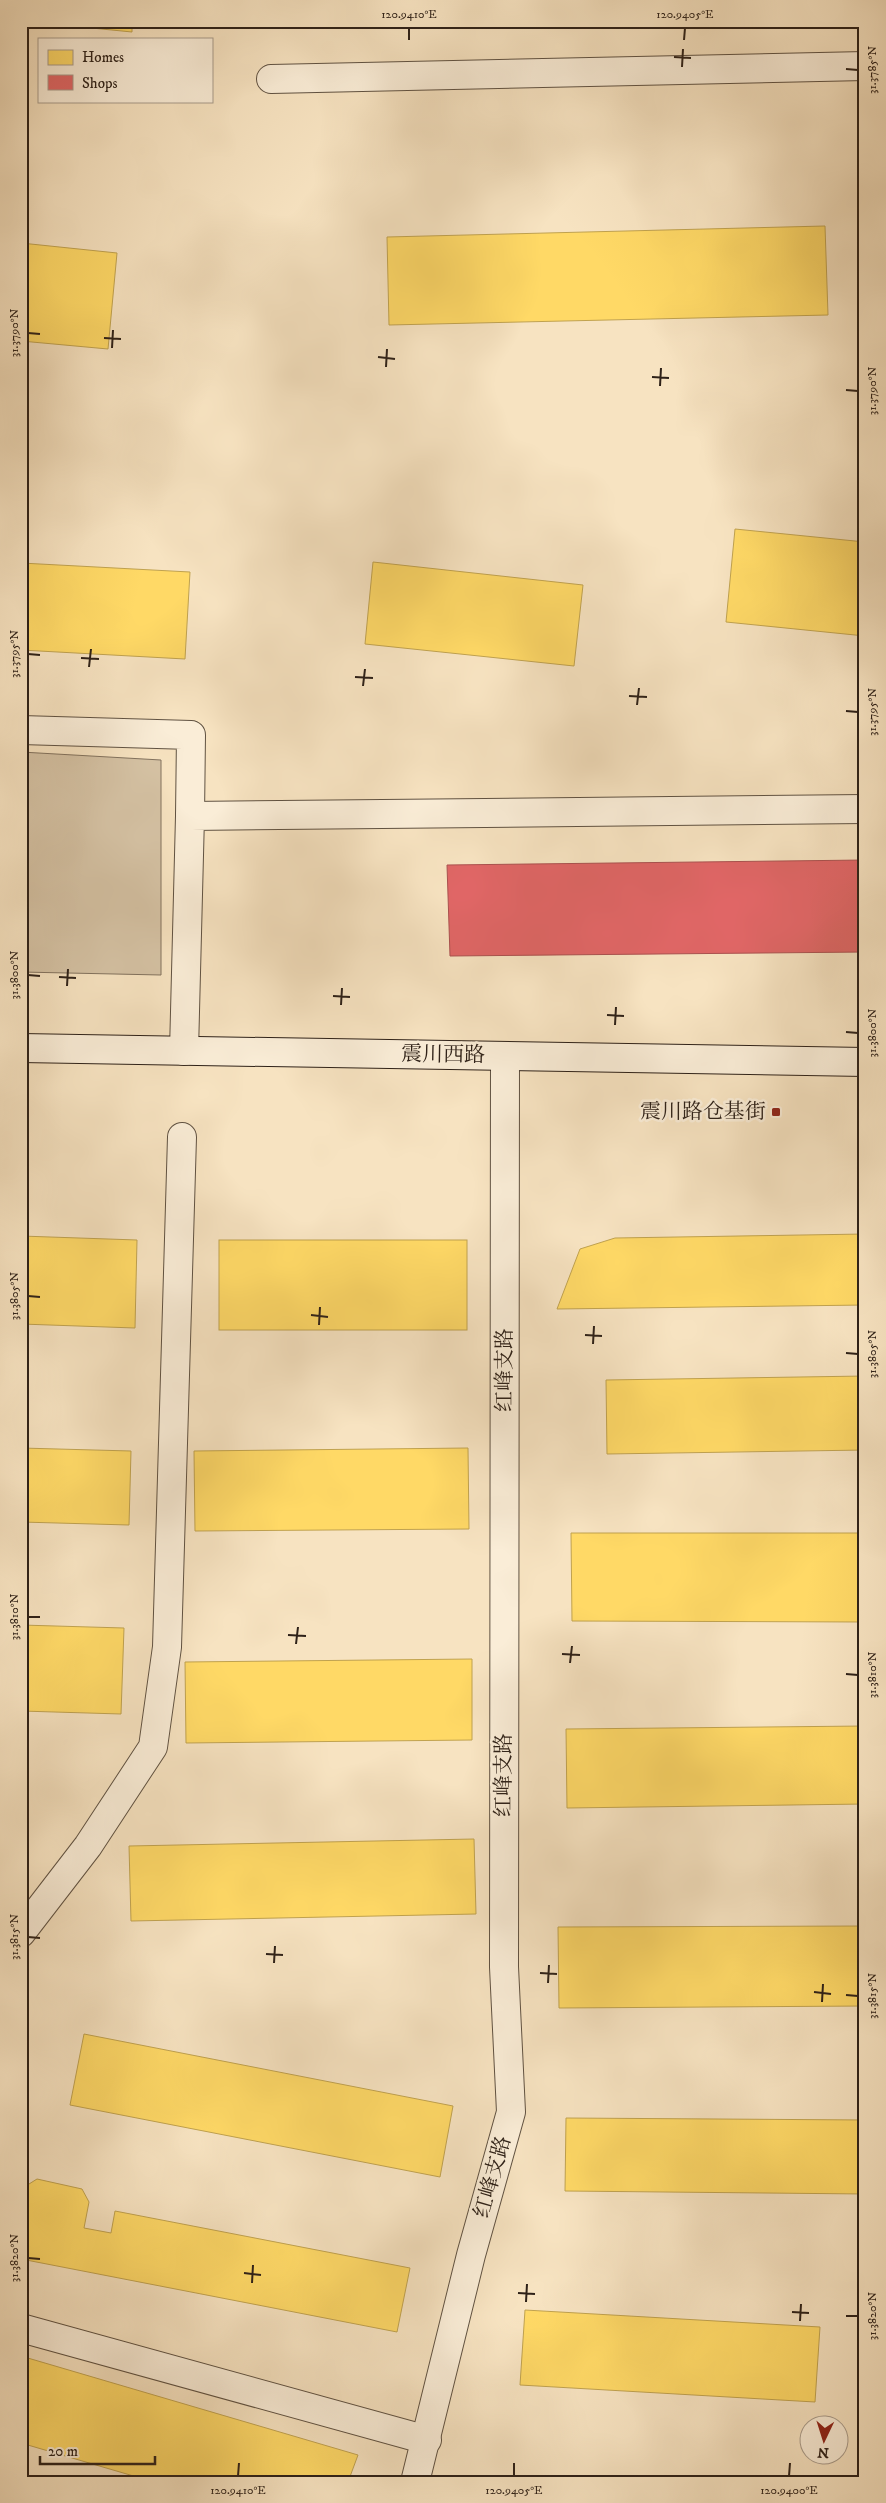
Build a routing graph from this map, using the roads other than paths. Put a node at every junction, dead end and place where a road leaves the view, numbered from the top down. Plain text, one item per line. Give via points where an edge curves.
1 (865, 66) edge
2 (272, 79) dead end
3 (21, 730) edge
4 (865, 809) edge
5 (190, 816) junction
6 (21, 1048) edge
7 (184, 1050) junction
8 (506, 1056) junction
9 (865, 1062) edge
10 (182, 1137) dead end
11 (21, 1933) edge
12 (21, 2328) edge
13 (427, 2440) junction
14 (415, 2482) edge

1 - 2 street
3 - 5 street via 191,735
4 - 5 street
5 - 7 street
6 - 7 street, 震川西路
7 - 8 street, 震川西路
8 - 9 street, 震川西路
8 - 13 street, 红峰支路 via 504,1967 511,2112 471,2255
10 - 11 street via 167,1647 153,1747 88,1846
12 - 13 street
13 - 14 street, 红峰支路

